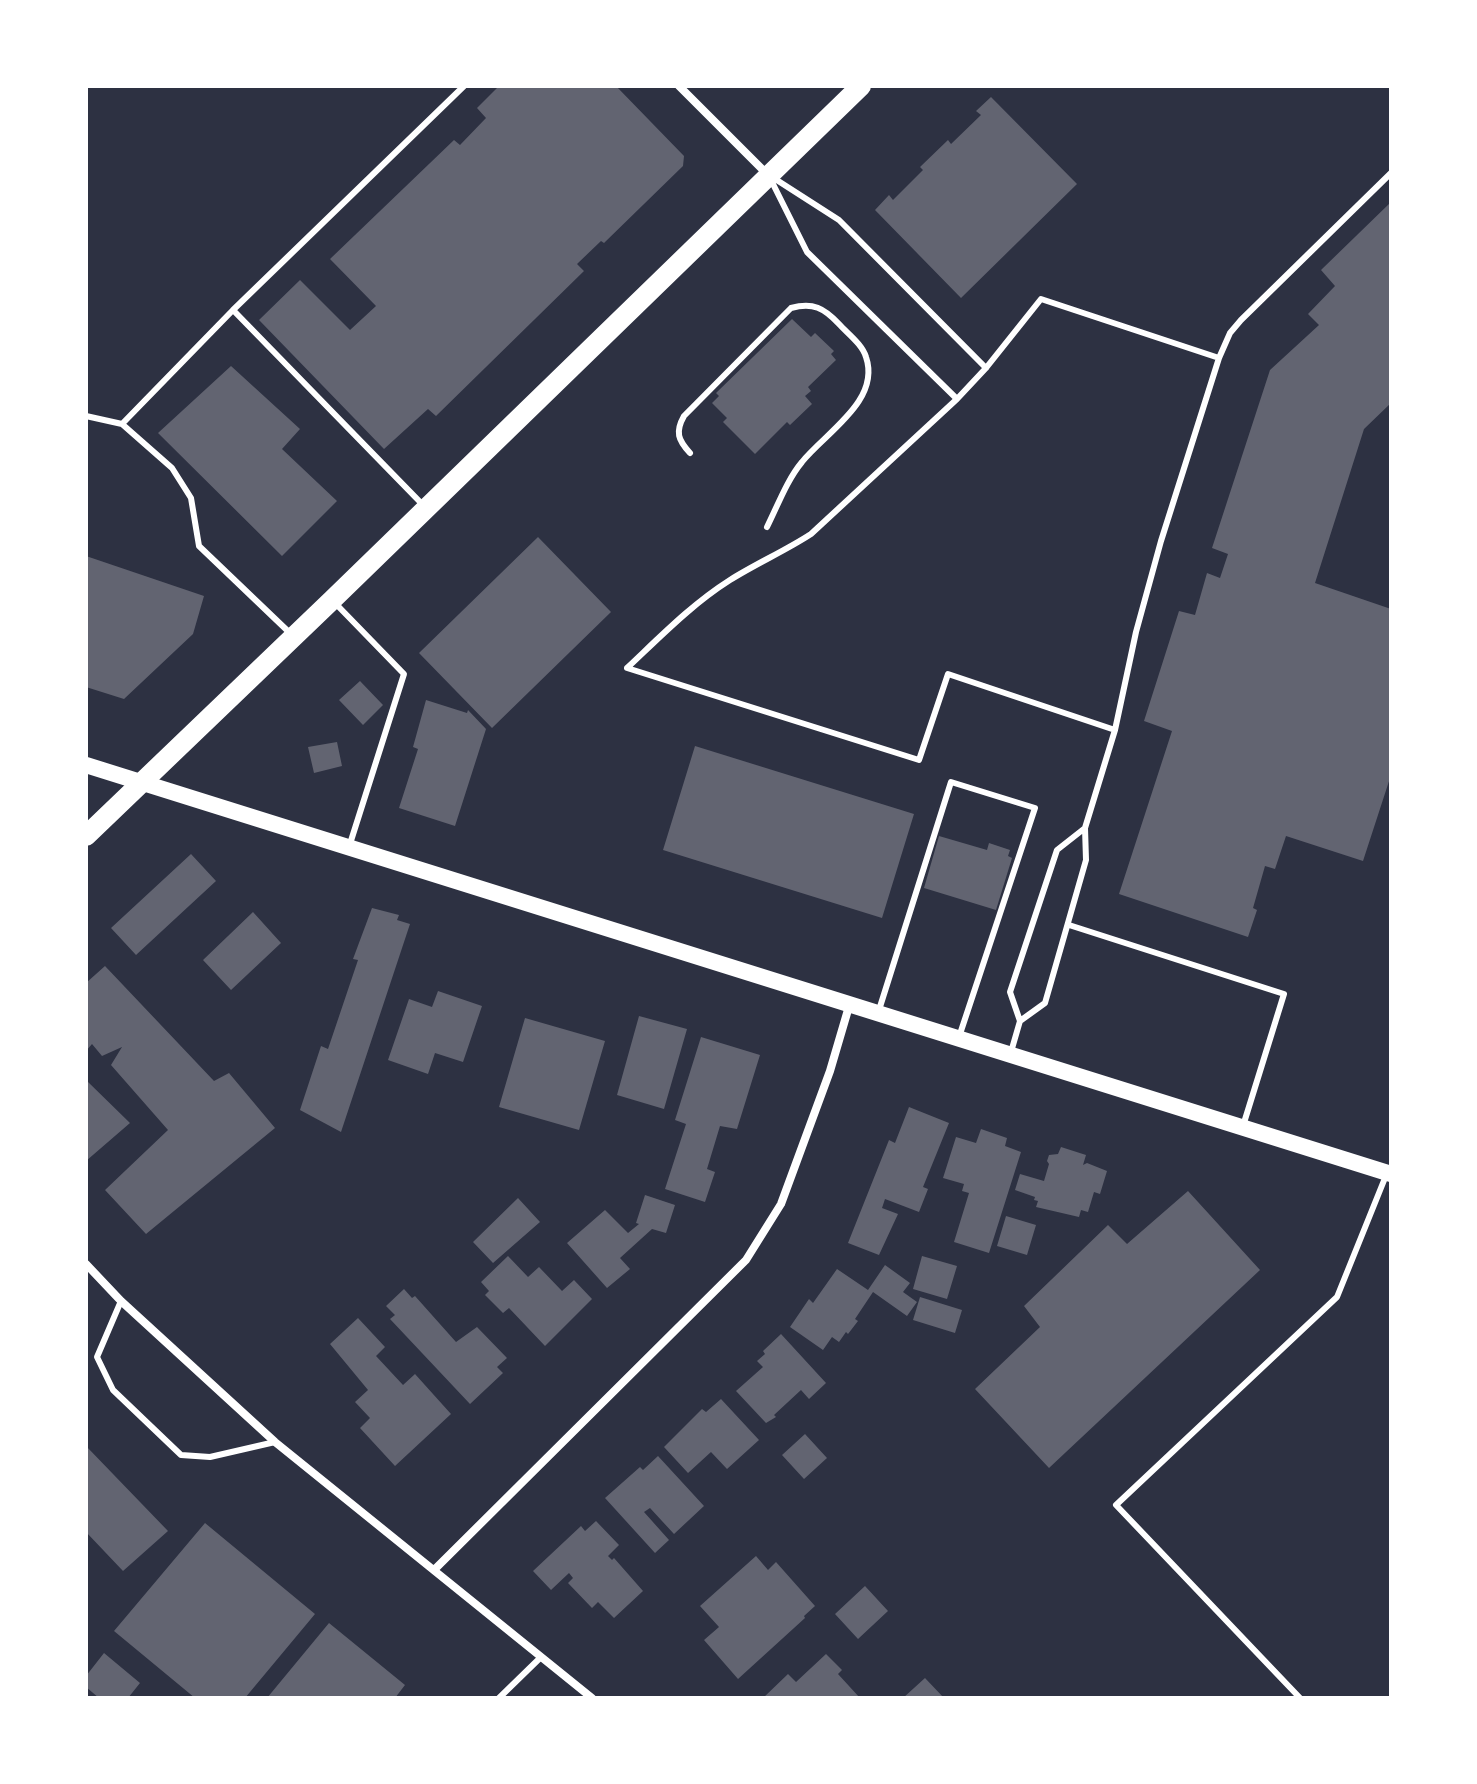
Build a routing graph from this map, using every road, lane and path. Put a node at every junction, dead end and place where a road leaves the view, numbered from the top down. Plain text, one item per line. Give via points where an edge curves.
1 (464, 86) edge
2 (679, 86) edge
3 (860, 86) edge
4 (1391, 173) edge
5 (768, 175) junction
6 (233, 310) junction
7 (1219, 358) junction
8 (986, 368) junction
9 (957, 399) junction
10 (86, 416) edge
11 (122, 424) junction
12 (690, 453) dead end
13 (426, 508) junction
14 (767, 527) dead end
15 (332, 600) junction
16 (294, 637) junction
17 (1115, 730) junction
18 (86, 765) edge
19 (142, 783) junction
20 (1085, 828) junction
21 (86, 836) edge
22 (349, 847) junction
23 (1069, 925) junction
24 (850, 1003) junction
25 (879, 1012) junction
26 (1020, 1021) junction
27 (959, 1037) junction
28 (1010, 1054) junction
29 (1242, 1128) junction
30 (1389, 1174) edge
31 (86, 1264) edge
32 (121, 1301) junction
33 (275, 1442) junction
34 (434, 1570) junction
35 (540, 1658) junction
36 (499, 1698) edge
37 (592, 1698) edge
38 (1300, 1698) edge

1 - 6 lane
2 - 5 street
3 - 5 main road
4 - 7 lane via 1241,320
5 - 8 lane via 839,220
5 - 9 lane via 807,252
5 - 13 main road
6 - 11 lane
6 - 13 lane
7 - 8 lane via 1041,299
7 - 17 lane via 1161,541
8 - 9 lane
9 - 17 lane via 811,534 728,581 627,668 919,760 948,674
10 - 11 lane
11 - 16 lane via 172,468 191,498 199,546
12 - 14 lane via 678,440 684,416 791,308 811,304 832,316 866,358 864,391 802,462
13 - 15 main road
15 - 16 main road
15 - 22 lane via 404,674
16 - 19 main road
17 - 20 lane
18 - 19 main road
19 - 21 main road
19 - 22 main road
20 - 23 lane via 1086,860
20 - 26 lane via 1057,850 1052,864 1010,992
22 - 24 main road
23 - 26 lane via 1045,1003
23 - 29 lane via 1284,994
24 - 25 main road
24 - 34 street via 781,1204 746,1260
25 - 27 main road
25 - 27 lane via 951,782 1035,808
26 - 28 lane
27 - 28 main road
28 - 29 main road
29 - 30 main road
30 - 38 lane via 1337,1297 1116,1505
31 - 32 street
32 - 33 street
32 - 33 lane via 97,1357 113,1390 181,1455 210,1457
33 - 34 street
34 - 35 street
35 - 36 lane
35 - 37 street

